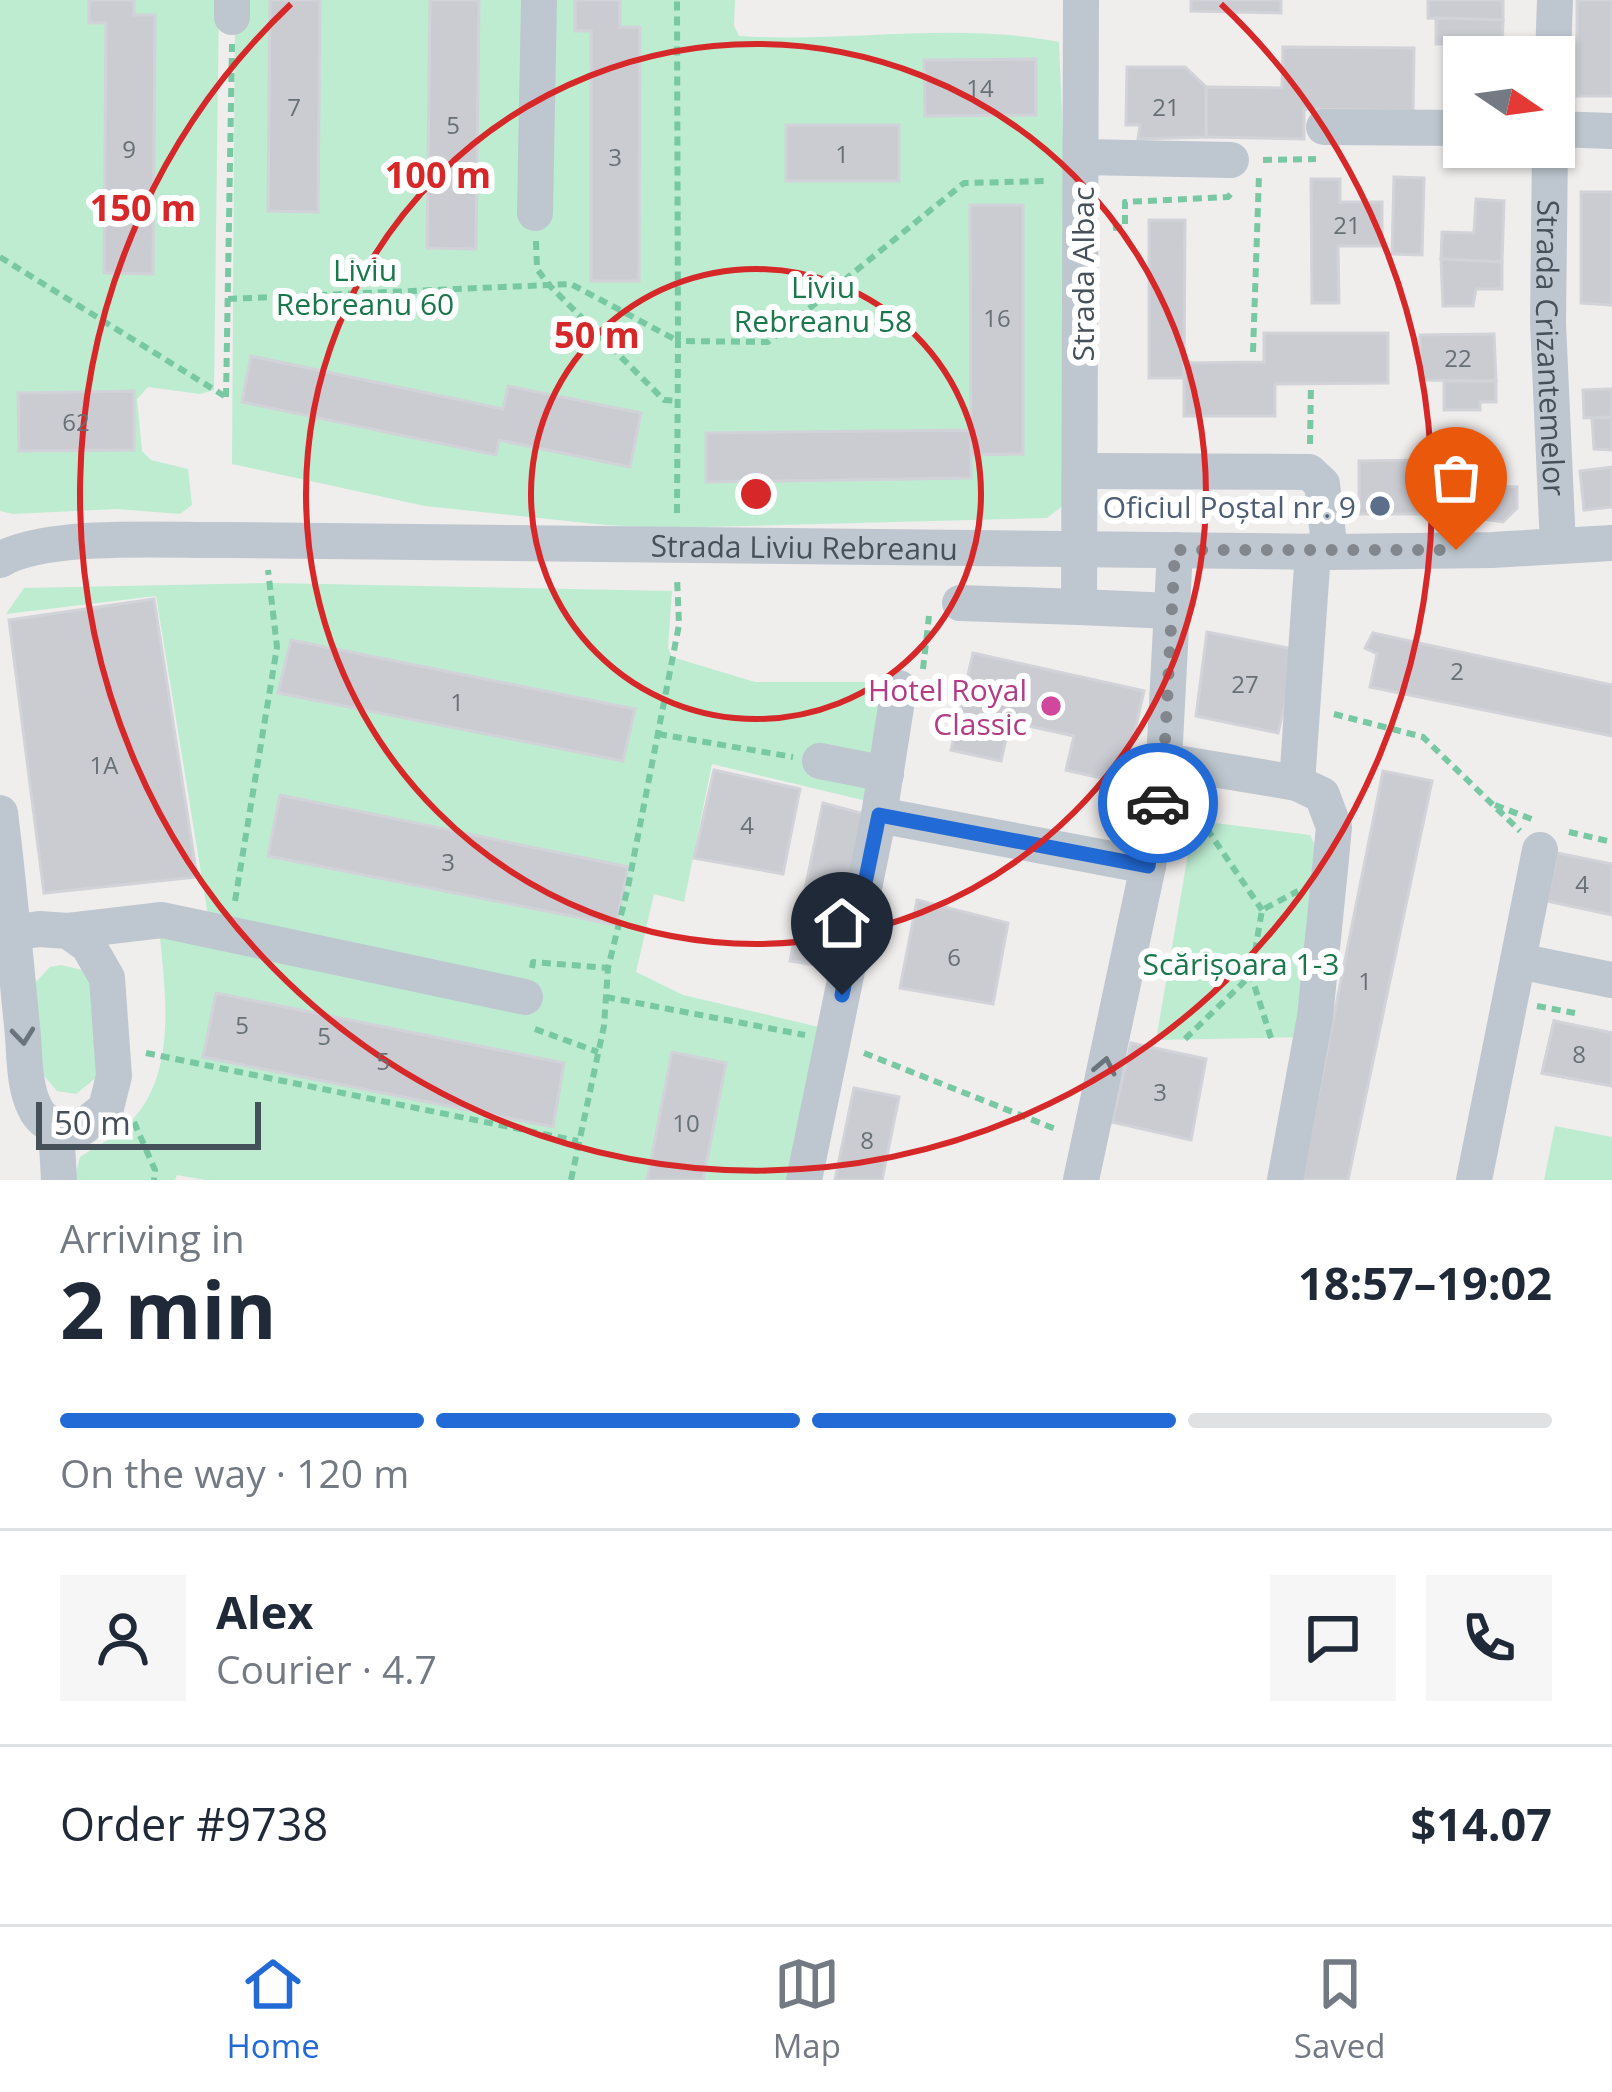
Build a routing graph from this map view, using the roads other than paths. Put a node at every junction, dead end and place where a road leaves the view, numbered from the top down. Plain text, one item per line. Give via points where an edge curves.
1 (539, 0) edge
2 (1081, 0) edge
3 (1555, 0) edge
4 (1554, 36) edge
5 (1324, 127) road end
6 (1443, 128) edge
7 (1575, 130) edge
8 (1612, 131) edge
9 (1550, 168) edge
10 (1082, 169) junction
11 (1245, 169) road end
12 (535, 213) road end
13 (1082, 471) junction
14 (1612, 543) edge
15 (1558, 546) junction
16 (1082, 548) junction
17 (1175, 550) junction
18 (1321, 551) junction
19 (0, 560) edge
20 (945, 603) road end
21 (1079, 607) junction
22 (1172, 610) junction
23 (899, 688) road end
24 (820, 761) road end
25 (1164, 761) junction
26 (886, 774) junction
27 (1297, 783) junction
28 (0, 813) edge
29 (879, 815) junction
30 (1540, 850) road end
31 (1148, 866) junction
32 (68, 931) junction
33 (12, 933) junction
34 (1518, 961) junction
35 (1612, 980) edge
36 (525, 997) road end
37 (56, 1127) junction
38 (59, 1180) edge
39 (804, 1180) edge
40 (1081, 1180) edge
41 (1285, 1180) edge
42 (1474, 1180) edge

1 - 12 street
2 - 10 street, Strada Albac
3 - 4 street
5 - 6 street
7 - 8 street
9 - 15 street, Strada Crizantemelor
10 - 11 street
10 - 13 street, Strada Albac
13 - 16 street, Strada Albac
13 - 18 street via 1309,472 1322,484
14 - 15 street, Strada Liviu Rebreanu
15 - 18 street, Strada Liviu Rebreanu
16 - 17 street, Strada Liviu Rebreanu
16 - 19 street, Strada Liviu Rebreanu via 229,540 58,544
16 - 21 street, Strada Albac
17 - 18 street, Strada Liviu Rebreanu
17 - 22 street
18 - 27 street
20 - 21 street
21 - 22 street
22 - 25 street
23 - 26 street
24 - 26 street
25 - 27 street
25 - 31 street
26 - 29 street
27 - 41 street via 1322,795 1334,826 1315,1017
28 - 33 street
29 - 31 street
29 - 39 street
30 - 34 street
40 -> 31 street
32 - 33 street
32 - 36 street via 162,920
32 - 37 street via 88,945 107,978 113,1061 106,1108 82,1128
33 -> 37 street via 30,1094 36,1112
34 - 35 street
34 - 42 street
37 - 38 street

